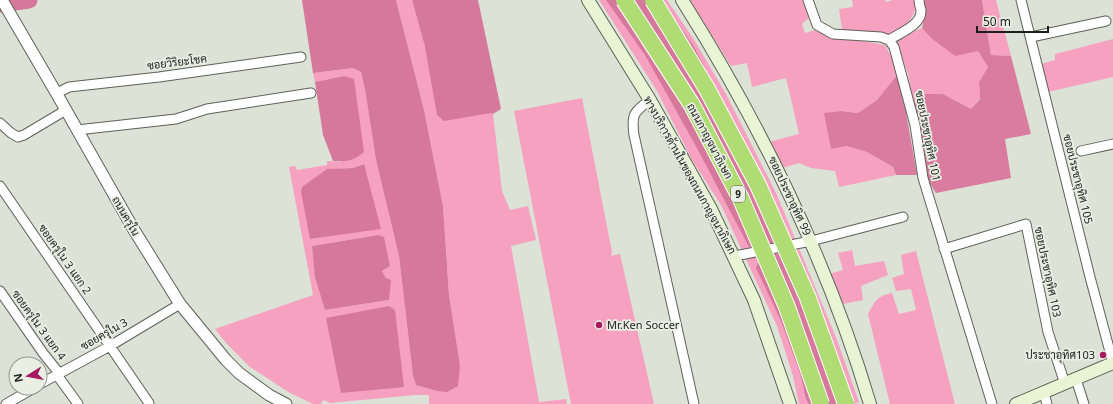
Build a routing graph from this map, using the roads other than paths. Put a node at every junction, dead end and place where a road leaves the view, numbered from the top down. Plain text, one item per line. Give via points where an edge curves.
1 (2, 0) edge
2 (588, 0) edge
3 (624, 0) edge
4 (653, 0) edge
5 (682, 0) edge
6 (808, 0) edge
7 (918, 0) edge
8 (1021, 0) edge
9 (1106, 21) dead end
10 (1031, 37) junction
11 (889, 40) junction
12 (301, 58) dead end
13 (57, 93) junction
14 (311, 93) dead end
15 (650, 100) junction
16 (66, 110) junction
17 (0, 123) edge
18 (77, 130) junction
19 (1113, 144) edge
20 (1081, 151) dead end
21 (0, 186) edge
22 (903, 217) dead end
23 (811, 241) junction
24 (944, 249) junction
25 (735, 256) junction
26 (0, 291) edge
27 (180, 304) junction
28 (110, 346) junction
29 (1113, 363) edge
30 (58, 374) junction
31 (48, 380) edge
32 (1070, 381) junction
33 (20, 396) edge
34 (1046, 398) edge
35 (0, 399) edge
36 (149, 403) dead end
37 (5, 404) edge
38 (78, 404) edge
39 (286, 404) edge
40 (694, 404) edge
41 (790, 404) edge
42 (821, 404) edge
43 (846, 404) edge
44 (870, 404) edge
45 (992, 404) edge
46 (1016, 404) edge
47 (1084, 404) edge

1 - 13 street, ถนนครุใน
2 - 15 main road, ทางบริการด้านในของถนนกาญจนาภิเษก
3 - 42 highway, ถนนกาญจนาภิเษก / 9, bridge via 692,105 741,199 787,307
4 - 43 highway, ถนนกาญจนาภิเษก / 9, bridge via 707,88 758,185 808,298
5 - 23 main road, ซอยประชาอุทิศ 99 via 760,132
6 - 11 street via 817,26 833,34 881,37
7 - 11 street via 921,11 919,18 913,25
8 - 10 street, ซอยประชาอุทิศ 105
9 - 10 street
10 - 29 street, ซอยประชาอุทิศ 105
11 - 24 street, ซอยประชาอุทิศ 101 via 894,47 903,75 915,125 923,178
12 - 13 street, ซอยวิริยะโชค via 69,87
13 - 16 street, ถนนครุใน
14 - 18 street via 215,108 176,119
15 - 25 main road, ทางบริการด้านในของถนนกาญจนาภิเษก
15 - 40 street via 632,119 634,135
16 - 17 street via 18,137
16 - 18 street, ถนนครุใน
18 - 27 street, ถนนครุใน
19 - 20 street
21 - 28 street, ซอยครุใน 3 แยก 2
22 - 23 street
23 - 25 street
23 - 44 main road, ซอยประชาอุทิศ 99 via 842,318
24 - 32 street, ซอยประชาอุทิศ 103 via 1026,224 1048,332
24 - 45 street, ซอยประชาอุทิศ 101
25 - 41 main road, ทางบริการด้านในของถนนกาญจนาภิเษก via 754,300
26 - 30 street, ซอยครุใน 3 แยก 4
27 - 28 street, ซอยครุใน 3
27 - 39 street, ถนนครุใน via 239,373
28 - 30 street, ซอยครุใน 3
28 - 36 street, ซอยครุใน 3 แยก 2
29 - 32 main road
30 - 31 street, ซอยครุใน 3
30 - 38 street, ซอยครุใน 3 แยก 4
32 - 34 main road
32 - 47 street
33 - 37 street
34 - 46 main road
35 - 37 street

